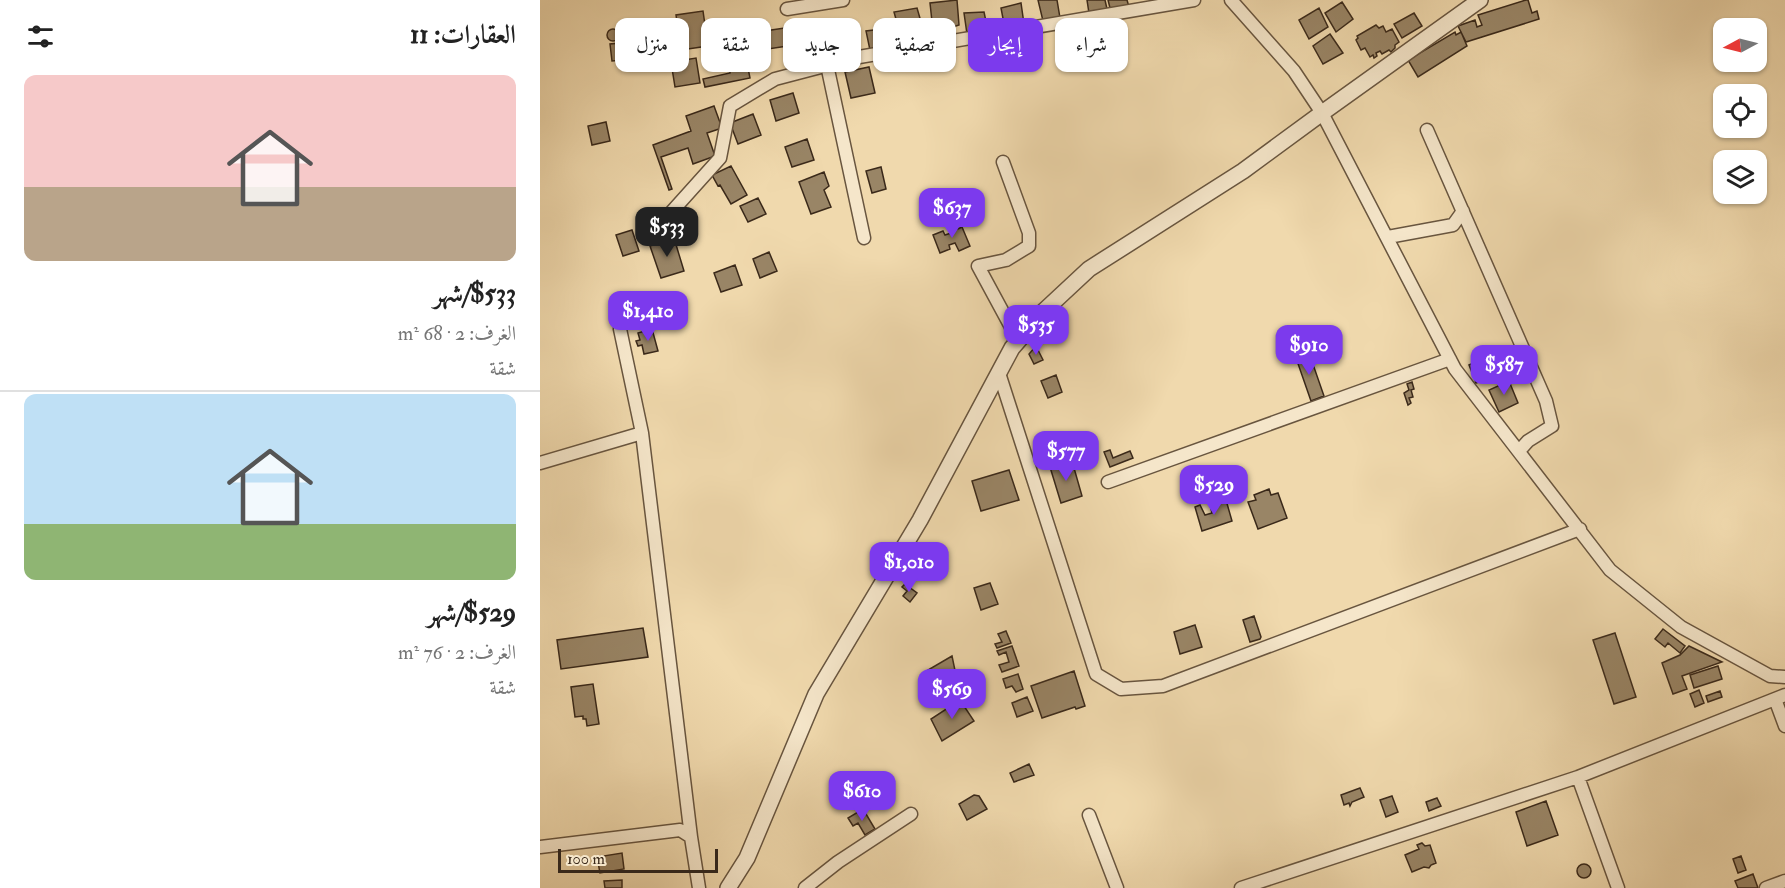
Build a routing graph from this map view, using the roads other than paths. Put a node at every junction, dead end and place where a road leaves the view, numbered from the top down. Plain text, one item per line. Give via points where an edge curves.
1 (843, 0) edge
2 (1194, 0) edge
3 (1231, 0) edge
4 (1480, 0) edge
5 (787, 9) dead end
6 (861, 57) edge
7 (800, 72) edge
8 (828, 72) edge
9 (1322, 112) junction
10 (1427, 130) dead end
11 (1003, 162) dead end
12 (1463, 211) junction
13 (649, 237) dead end
14 (1388, 237) junction
15 (864, 238) dead end
16 (620, 329) dead end
17 (1018, 340) junction
18 (1450, 359) junction
19 (999, 373) junction
20 (642, 433) junction
21 (1519, 451) junction
22 (540, 463) edge
23 (1108, 483) dead end
24 (1580, 529) junction
25 (1785, 677) edge
26 (1780, 697) edge
27 (1785, 726) edge
28 (1578, 777) junction
29 (911, 814) dead end
30 (1089, 816) dead end
31 (691, 837) junction
32 (540, 847) edge
33 (1785, 881) edge
34 (699, 888) edge
35 (728, 888) edge
36 (805, 888) edge
37 (1117, 888) edge
38 (1241, 888) edge
39 (1618, 888) edge
40 (1766, 888) edge

1 - 5 street
2 - 6 street
3 - 9 street via 1294,71
4 - 9 street
7 - 13 street via 774,79 730,106 720,158
8 - 15 street
9 - 14 street
9 - 17 street via 1243,171 1089,269
10 - 12 street
11 - 17 street via 1029,233 1029,246 1006,260 978,266
12 - 14 street via 1453,225
12 - 21 street via 1546,401 1552,426
14 - 18 street
16 - 20 street
17 - 19 street
18 - 21 street
18 - 23 street
19 - 24 street via 1096,674 1121,689 1163,686
19 - 35 street via 920,520 816,694 747,858
20 - 22 street
20 - 31 street
21 - 24 street
24 - 25 street via 1610,570 1681,627 1770,675
26 - 27 street
26 - 28 street
28 - 38 street
28 - 39 street
29 - 36 street
30 - 37 street
31 - 32 street via 680,830
31 - 34 street
33 - 40 street

